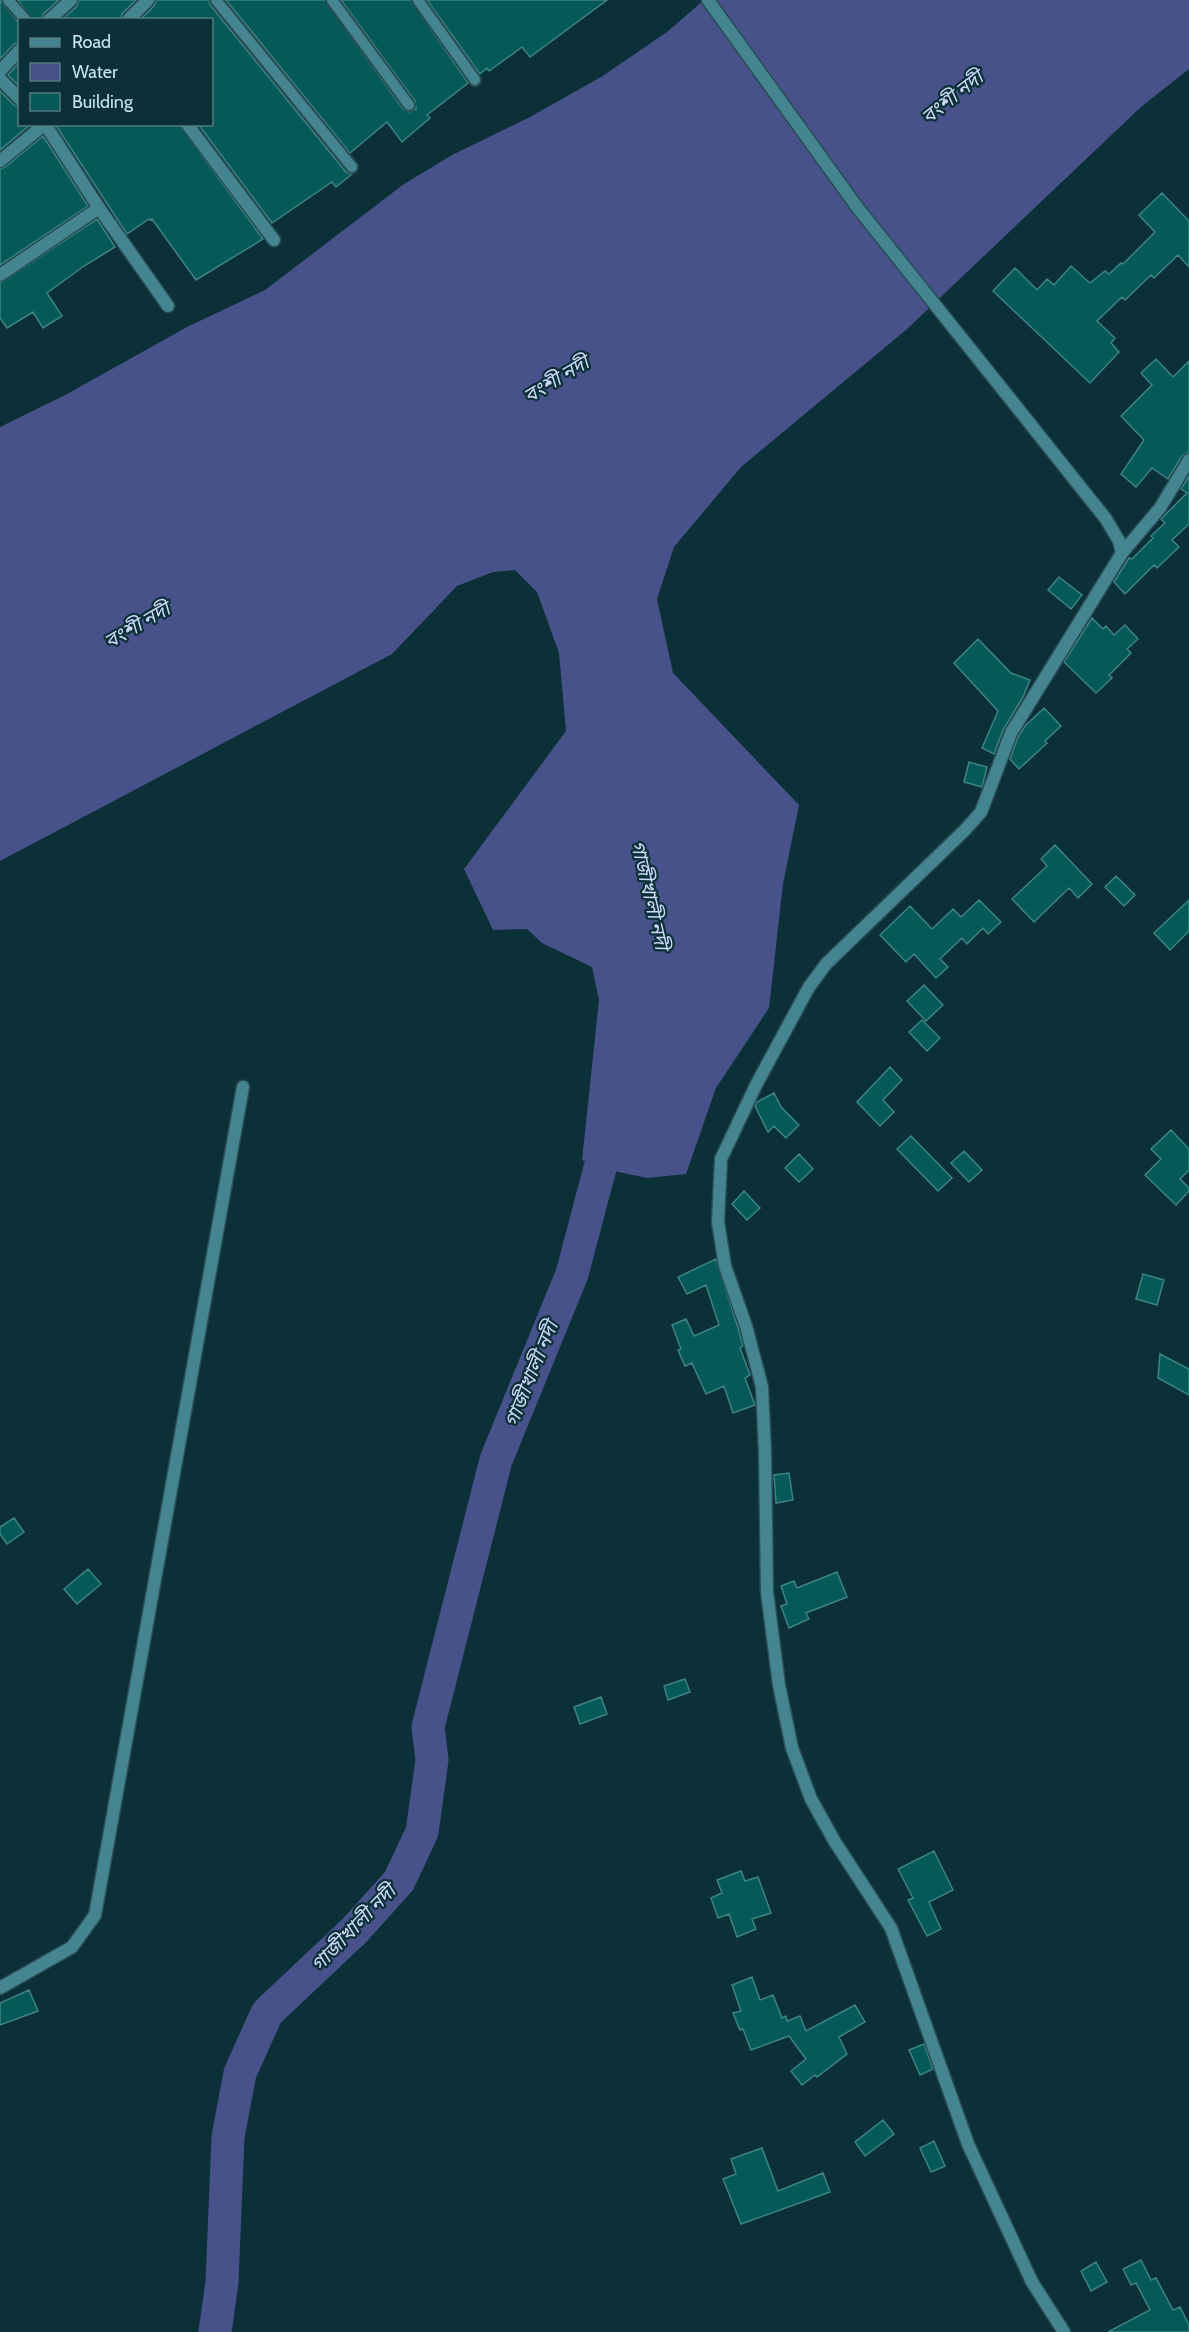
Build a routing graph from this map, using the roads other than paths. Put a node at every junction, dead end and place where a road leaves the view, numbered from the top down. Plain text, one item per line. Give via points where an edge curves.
1 (8, 0) edge
2 (71, 0) edge
3 (148, 0) edge
4 (216, 0) edge
5 (332, 0) edge
6 (418, 0) edge
7 (708, 0) edge
8 (24, 18) edge
9 (51, 18) edge
10 (130, 18) edge
11 (18, 52) edge
12 (0, 71) edge
13 (0, 79) edge
14 (475, 80) dead end
15 (18, 97) edge
16 (409, 105) dead end
17 (44, 126) edge
18 (46, 126) edge
19 (188, 126) edge
20 (0, 161) edge
21 (352, 167) dead end
22 (99, 208) junction
23 (274, 240) dead end
24 (0, 275) edge
25 (168, 306) dead end
26 (1189, 460) edge
27 (1122, 553) junction
28 (243, 1087) dead end
29 (0, 1988) edge
30 (1064, 2332) edge

1 - 8 lane
2 - 9 street
3 - 10 street
4 - 21 lane
5 - 16 lane
6 - 14 lane
7 - 27 street via 857,207 1106,519
11 - 12 street
13 - 15 street
17 - 20 street
18 - 22 street
19 - 23 street
22 - 24 street
22 - 25 street
26 - 27 street via 1160,508
27 - 30 street via 1011,733 981,812 826,964 809,987 721,1159 718,1221 725,1266 762,1387 767,1592 792,1748 811,1799 891,1928 968,2144 1032,2282
28 - 29 street via 94,1915 72,1947

